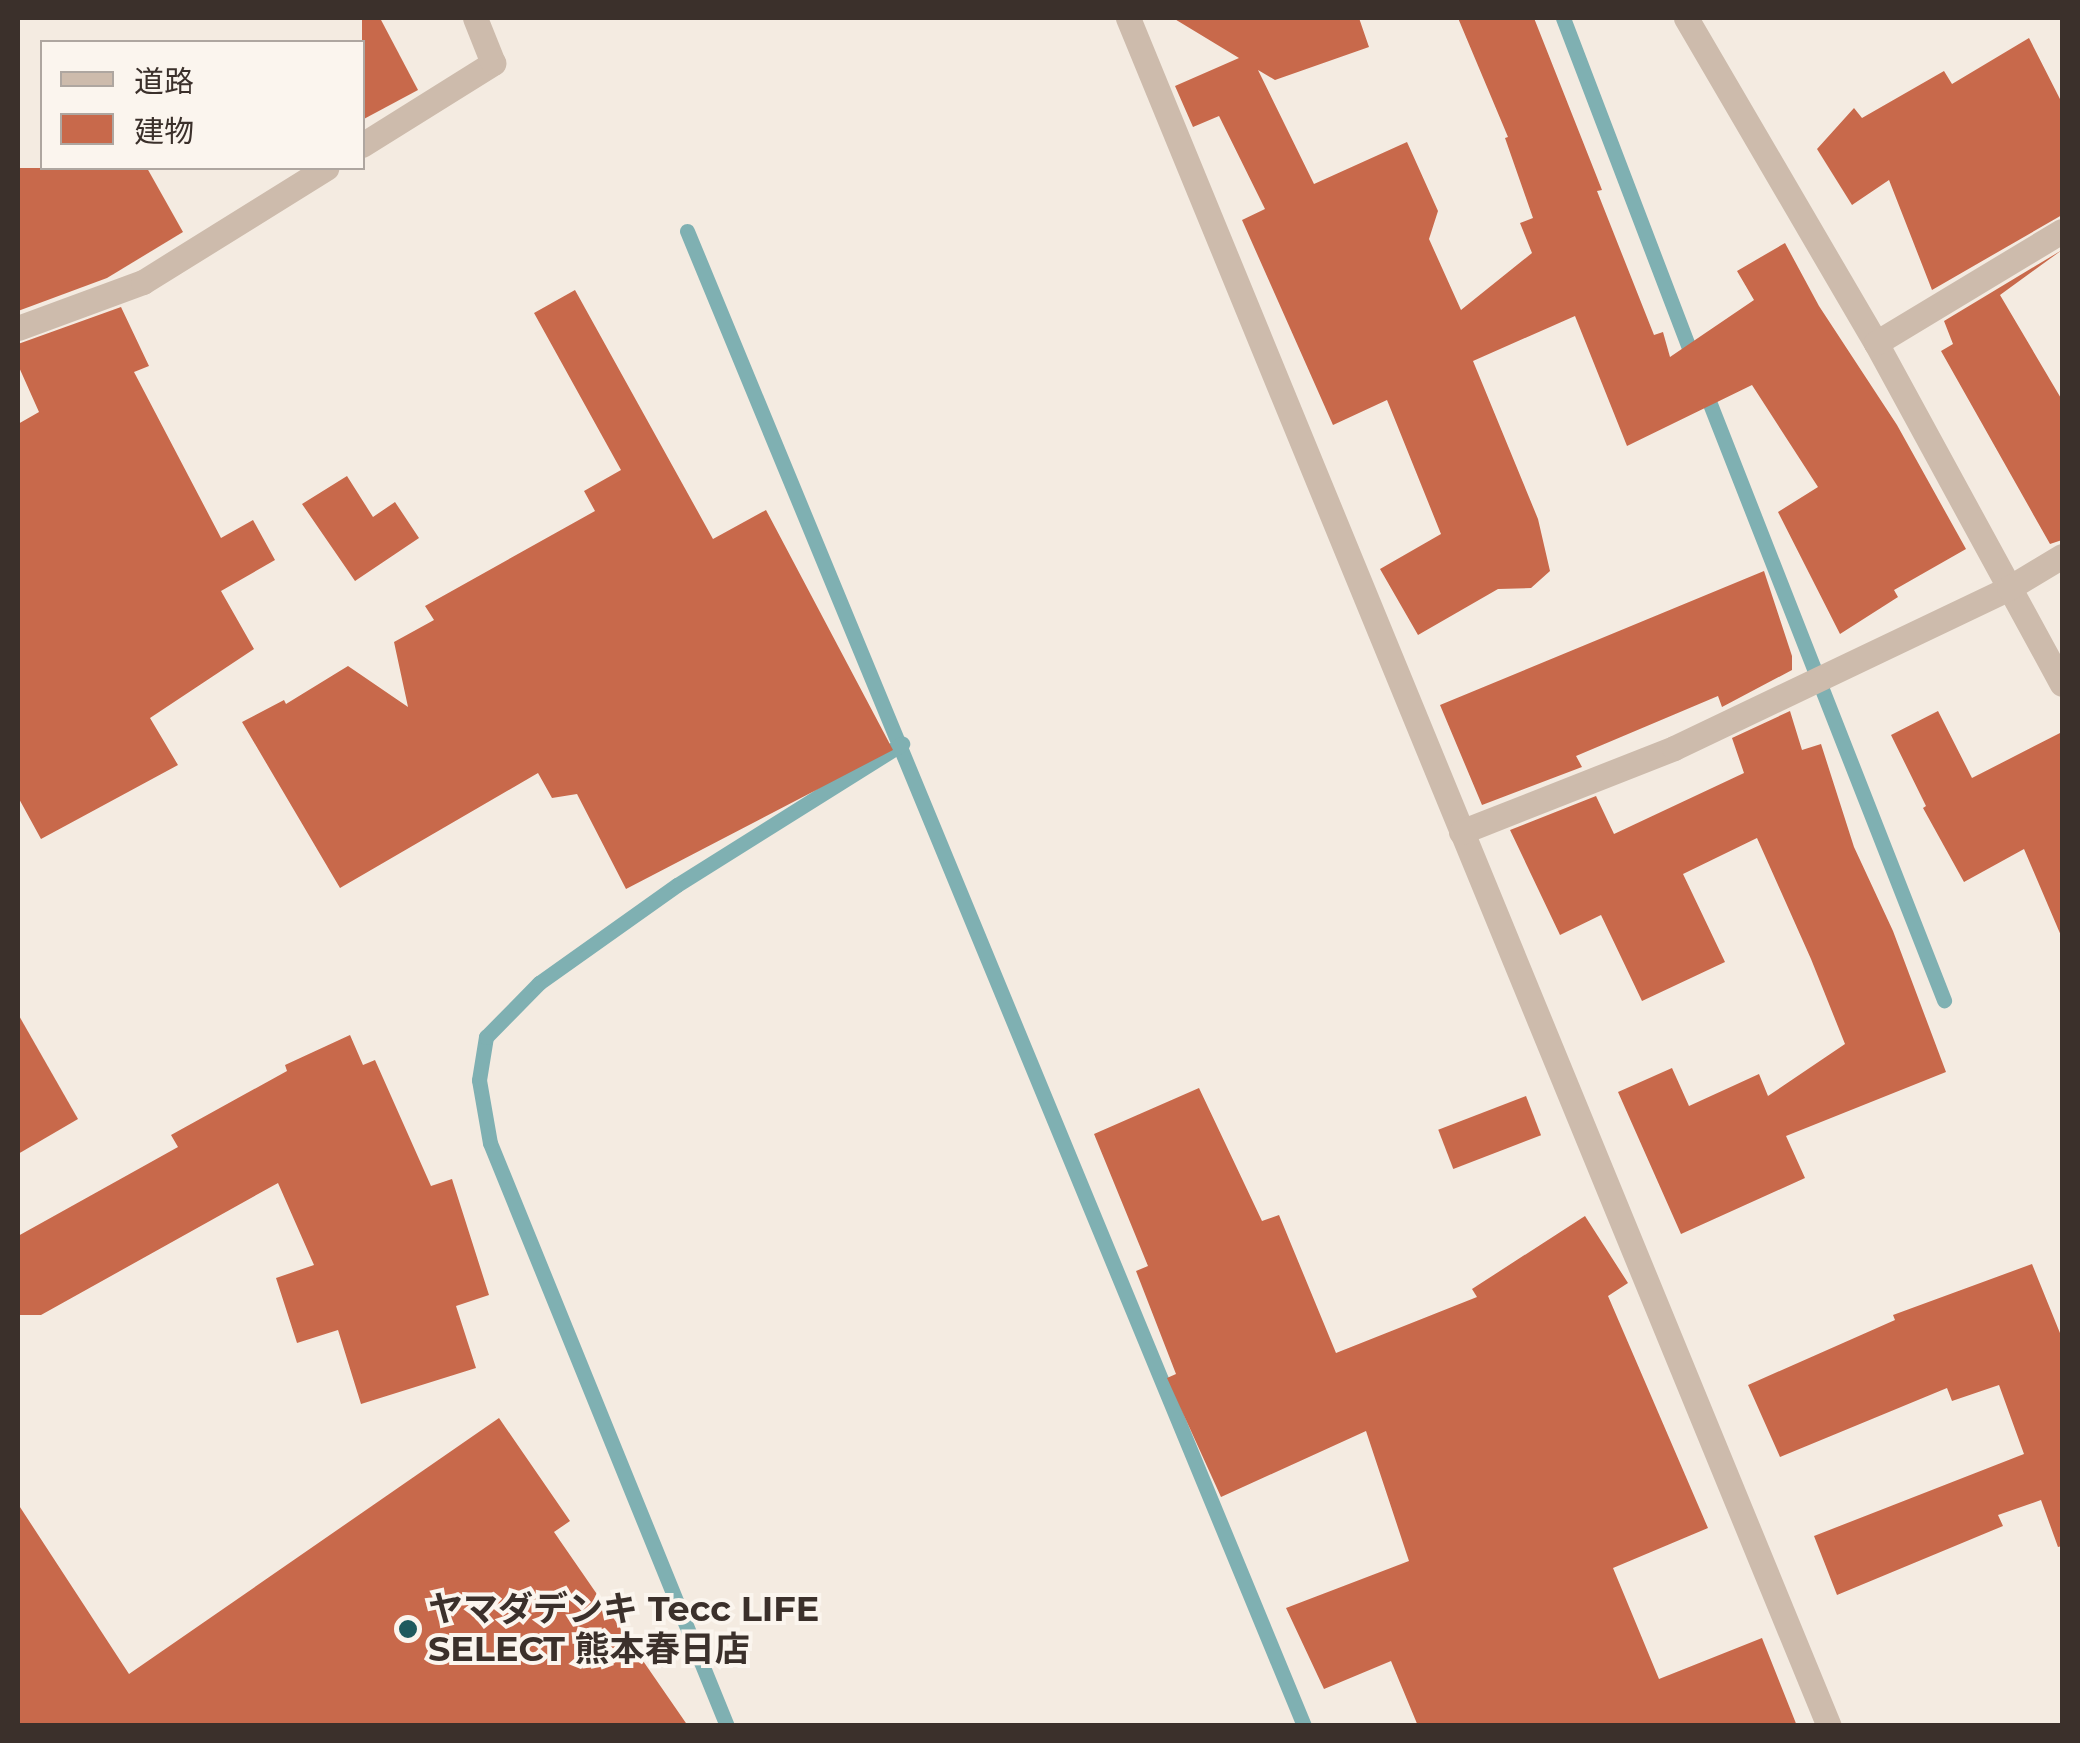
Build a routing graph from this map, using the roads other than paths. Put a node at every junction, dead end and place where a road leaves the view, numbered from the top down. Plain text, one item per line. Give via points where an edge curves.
1 (475, 18) edge
2 (1128, 18) edge
3 (1686, 18) edge
4 (365, 143) edge
5 (323, 170) edge
6 (2062, 231) edge
7 (18, 328) edge
8 (1876, 343) junction
9 (2062, 556) edge
10 (2009, 588) junction
11 (2062, 684) edge
12 (1462, 832) junction
13 (1828, 1726) edge

1 - 4 street via 493,63
2 - 12 street
3 - 8 street
5 - 7 street via 143,282
6 - 8 street
8 - 10 street
9 - 10 street
10 - 11 street
10 - 12 street via 1674,748
12 - 13 street

